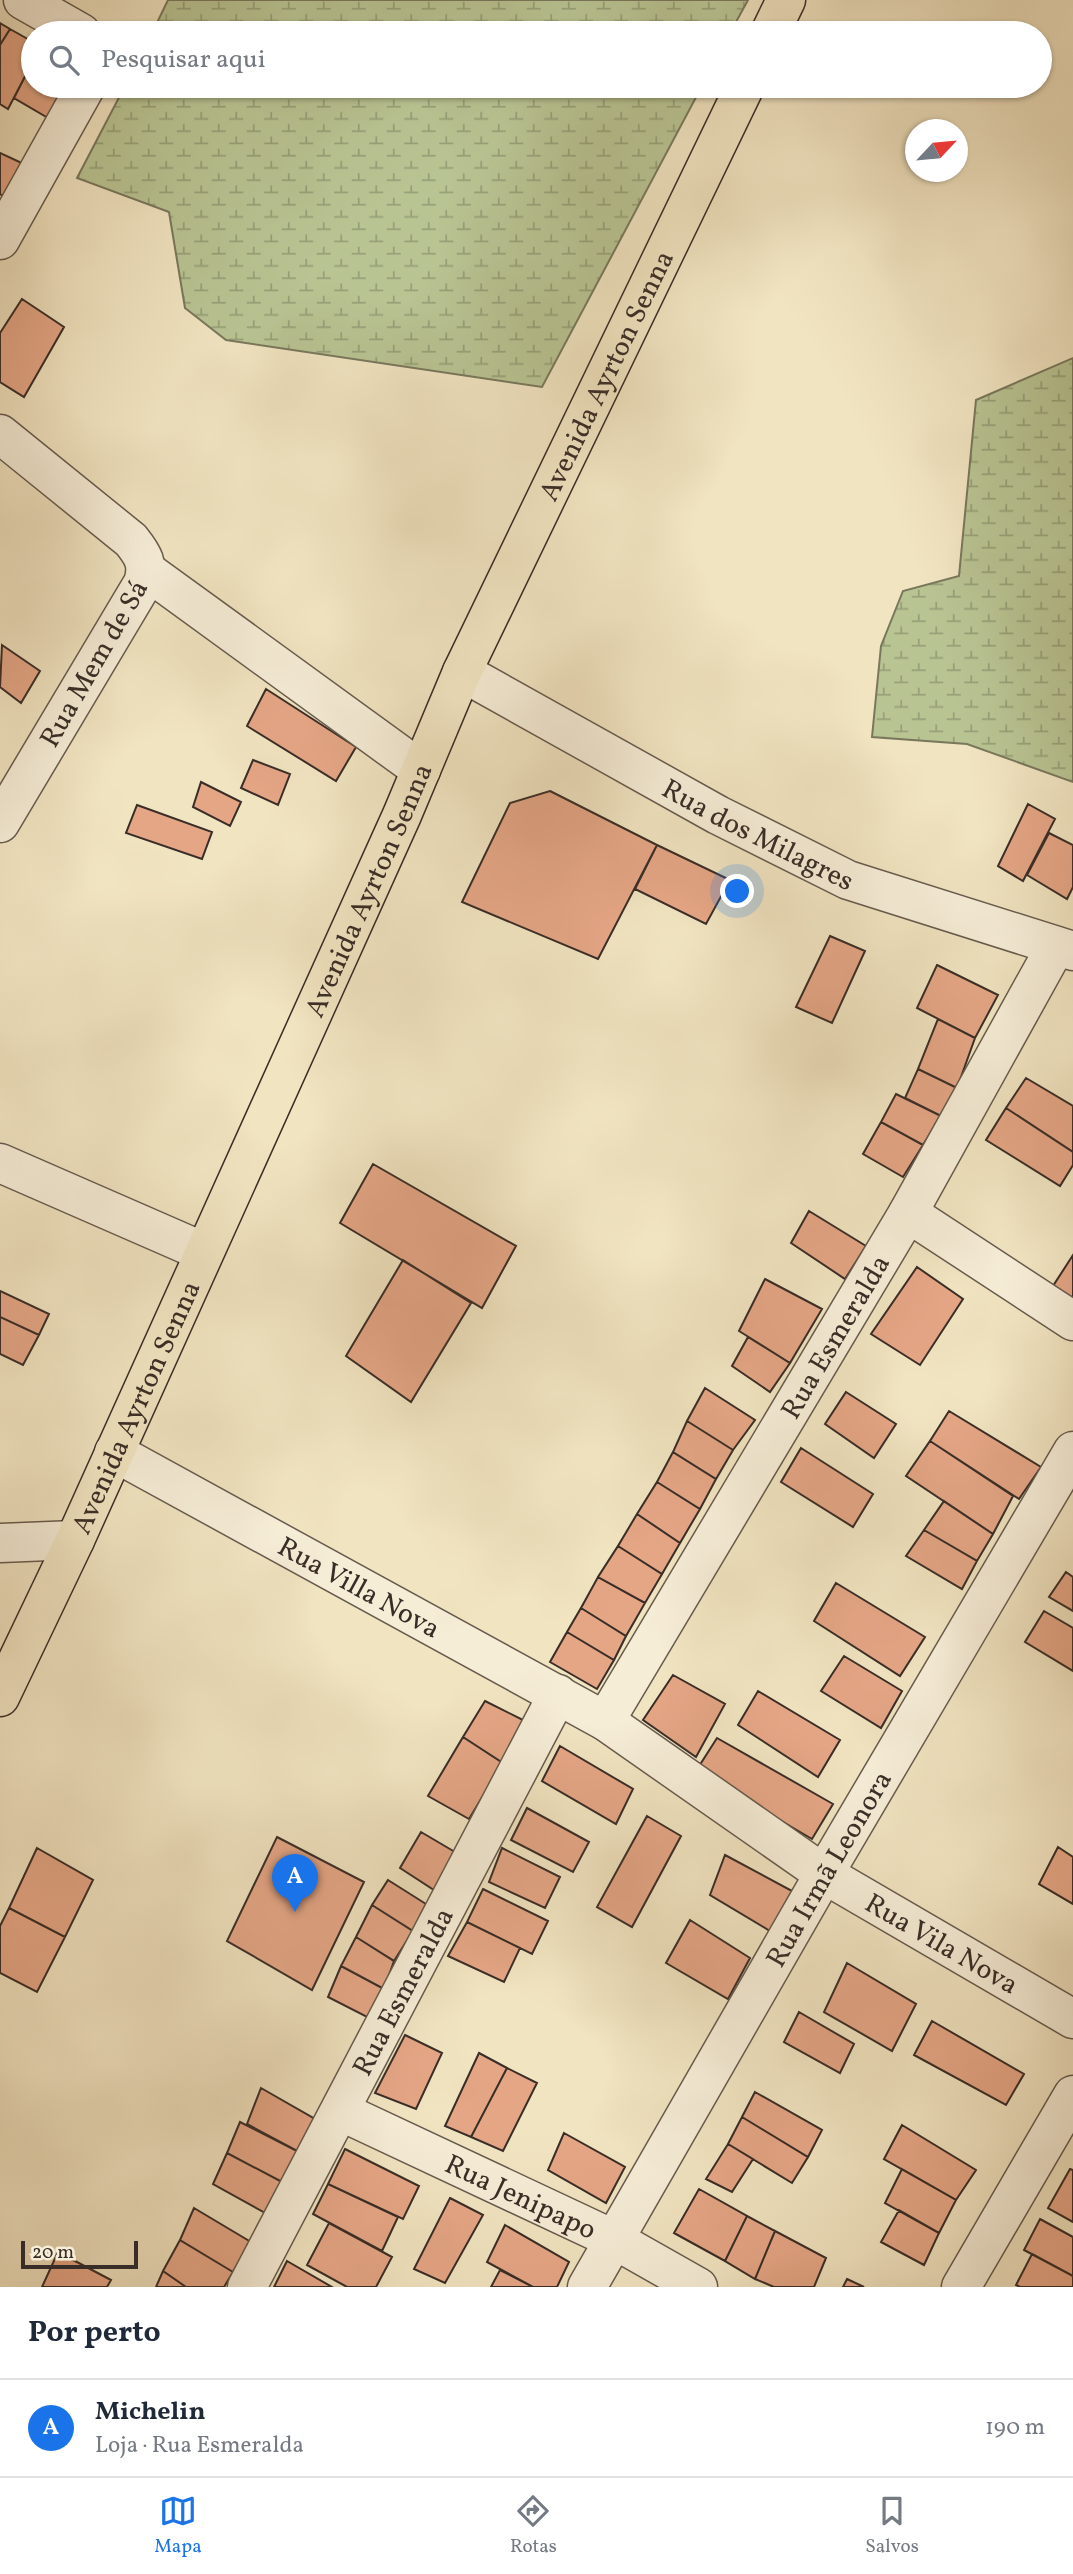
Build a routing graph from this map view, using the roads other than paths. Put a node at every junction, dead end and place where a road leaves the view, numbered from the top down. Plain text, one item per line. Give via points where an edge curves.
1 (23, 0) edge
2 (786, 0) edge
3 (60, 21) edge
4 (776, 21) edge
5 (79, 98) edge
6 (739, 98) edge
7 (0, 240) edge
8 (0, 434) edge
9 (139, 556) junction
10 (462, 672) junction
11 (421, 770) junction
12 (0, 823) edge
13 (1064, 948) edge
14 (0, 1163) edge
15 (908, 1213) junction
16 (204, 1252) junction
17 (1073, 1321) edge
18 (1073, 1451) edge
19 (114, 1452) junction
20 (75, 1540) junction
21 (0, 1543) edge
22 (558, 1694) junction
23 (0, 1697) edge
24 (605, 1721) junction
25 (824, 1874) junction
26 (1073, 2018) edge
27 (1073, 2095) edge
28 (340, 2111) junction
29 (615, 2239) junction
30 (247, 2287) edge
31 (587, 2287) edge
32 (698, 2287) edge
33 (961, 2287) edge

1 - 3 street
2 - 4 highway
5 - 7 street
6 - 10 highway, Avenida Ayrton Senna
8 - 9 street
9 - 11 street
9 - 12 street, Rua Mem de Sá via 143,583
10 - 11 highway, Avenida Ayrton Senna
10 - 13 street, Rua dos Milagres via 718,815 848,880
11 - 16 highway, Avenida Ayrton Senna
13 - 15 street, Rua Esmeralda
14 - 16 street
15 - 17 street
15 - 24 street, Rua Esmeralda
16 - 19 highway, Avenida Ayrton Senna
18 - 25 street, Rua Irmã Leonora
19 - 20 highway, Avenida Ayrton Senna
19 - 22 street, Rua Villa Nova
20 - 21 street
20 - 23 highway, Avenida Ayrton Senna
22 - 24 street, Rua Villa Nova
22 - 28 street, Rua Esmeralda
24 - 25 street, Rua Vila Nova
25 - 26 street, Rua Vila Nova
25 - 29 street, Rua Irmã Leonora
27 - 33 street
28 - 29 street, Rua Jenipapo
28 - 30 street, Rua Esmeralda
29 - 31 street, Rua Irmã Leonora
29 - 32 street, Rua Jenipapo

